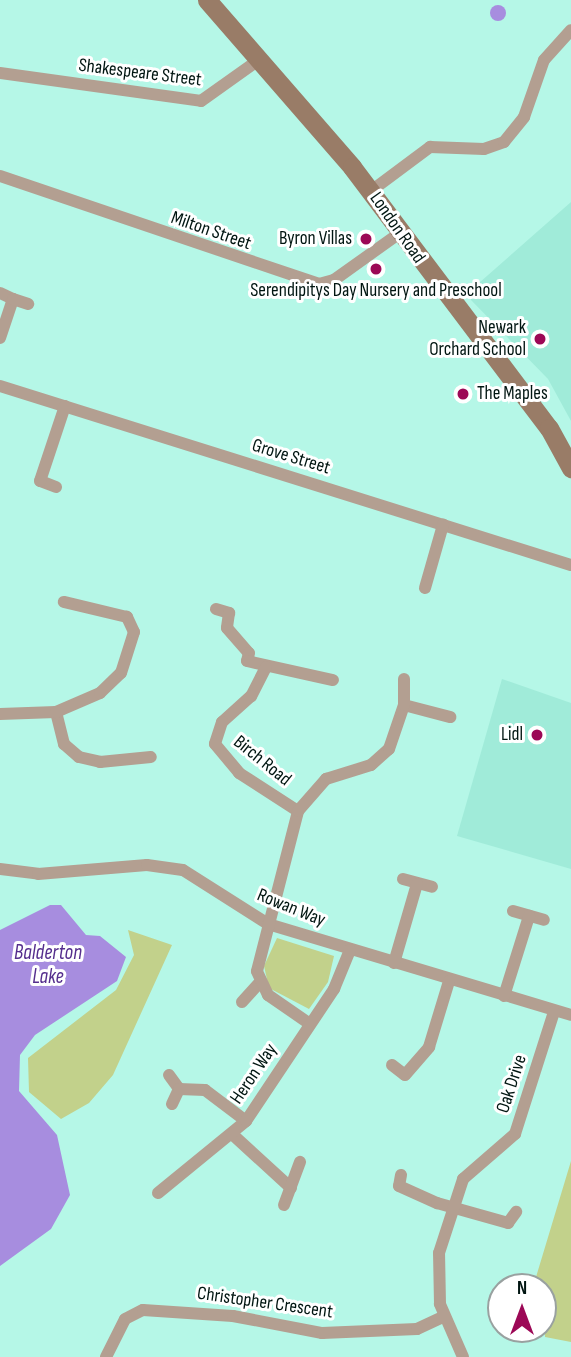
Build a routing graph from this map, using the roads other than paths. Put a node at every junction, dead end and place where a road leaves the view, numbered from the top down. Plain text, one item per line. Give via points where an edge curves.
1 (209, 1) edge
2 (571, 30) edge
3 (260, 59) junction
4 (0, 73) edge
5 (0, 176) edge
6 (371, 191) junction
7 (401, 232) junction
8 (0, 293) edge
9 (13, 299) junction
10 (28, 304) dead end
11 (0, 338) edge
12 (0, 386) edge
13 (65, 406) junction
14 (571, 468) edge
15 (56, 486) dead end
16 (443, 525) junction
17 (571, 565) edge
18 (425, 587) dead end
19 (64, 602) dead end
20 (79, 605) junction
21 (216, 609) dead end
22 (77, 619) dead end
23 (266, 667) junction
24 (404, 679) dead end
25 (333, 680) dead end
26 (404, 705) junction
27 (56, 712) junction
28 (0, 714) edge
29 (450, 717) dead end
30 (145, 761) dead end
31 (298, 811) junction
32 (0, 869) edge
33 (403, 879) dead end
34 (417, 884) junction
35 (432, 887) dead end
36 (513, 911) dead end
37 (529, 916) junction
38 (544, 920) dead end
39 (268, 924) junction
40 (350, 950) junction
41 (394, 963) junction
42 (449, 981) junction
43 (258, 984) junction
44 (504, 996) junction
45 (242, 1002) dead end
46 (554, 1012) junction
47 (571, 1015) edge
48 (310, 1024) junction
49 (392, 1065) dead end
50 (169, 1075) dead end
51 (179, 1089) junction
52 (172, 1104) dead end
53 (246, 1121) junction
54 (232, 1134) junction
55 (300, 1162) dead end
56 (396, 1185) dead end
57 (291, 1188) junction
58 (158, 1194) dead end
59 (285, 1205) dead end
60 (452, 1207) junction
61 (512, 1223) dead end
62 (443, 1317) junction
63 (106, 1357) edge
64 (463, 1357) edge

1 - 3 main road, London Road
2 - 6 street via 548,53 524,117 504,142 484,149 430,147
3 - 4 street, Shakespeare Street via 201,102
3 - 6 main road, London Road
5 - 7 street, Milton Street via 319,284 334,280
6 - 7 main road, London Road
7 - 14 main road, London Road via 549,428
8 - 9 street
9 - 10 street
9 - 11 street
12 - 13 street, Grove Street
13 - 15 street via 40,481
13 - 16 street, Grove Street
16 - 17 street, Grove Street
16 - 18 street
19 - 20 street
20 - 22 street
20 - 27 street via 119,612 134,632 116,679
21 - 23 street via 229,613 227,628 249,653 247,661
23 - 25 street
23 - 31 street, Birch Road via 251,696 222,722 215,744 239,773
24 - 26 street
26 - 29 street
26 - 31 street via 395,742 384,756 326,779
27 - 28 street
27 - 30 street via 64,744 79,757
31 - 39 street
32 - 39 street, Rowan Way via 38,874 167,866
33 - 34 street
34 - 35 street
34 - 41 street
36 - 37 street
37 - 38 street
37 - 44 street
39 - 40 street, Rowan Way
39 - 43 street
40 - 41 street, Rowan Way
40 - 48 street, Heron Way
41 - 42 street, Rowan Way
42 - 44 street, Rowan Way
42 - 49 street via 429,1047 405,1075
43 - 45 street
43 - 48 street
44 - 46 street, Rowan Way
46 - 47 street, Rowan Way
46 - 60 street, Oak Drive via 515,1134 469,1172
48 - 53 street, Heron Way
50 - 51 street
51 - 52 street
51 - 53 street via 205,1090
53 - 54 street, Heron Way
54 - 57 street
54 - 58 street, Heron Way
55 - 57 street
56 - 60 street
57 - 59 street
60 - 61 street
60 - 62 street, Oak Drive via 437,1266
62 - 63 street, Christopher Crescent via 418,1329 322,1333 233,1316 143,1310 118,1327
62 - 64 street

